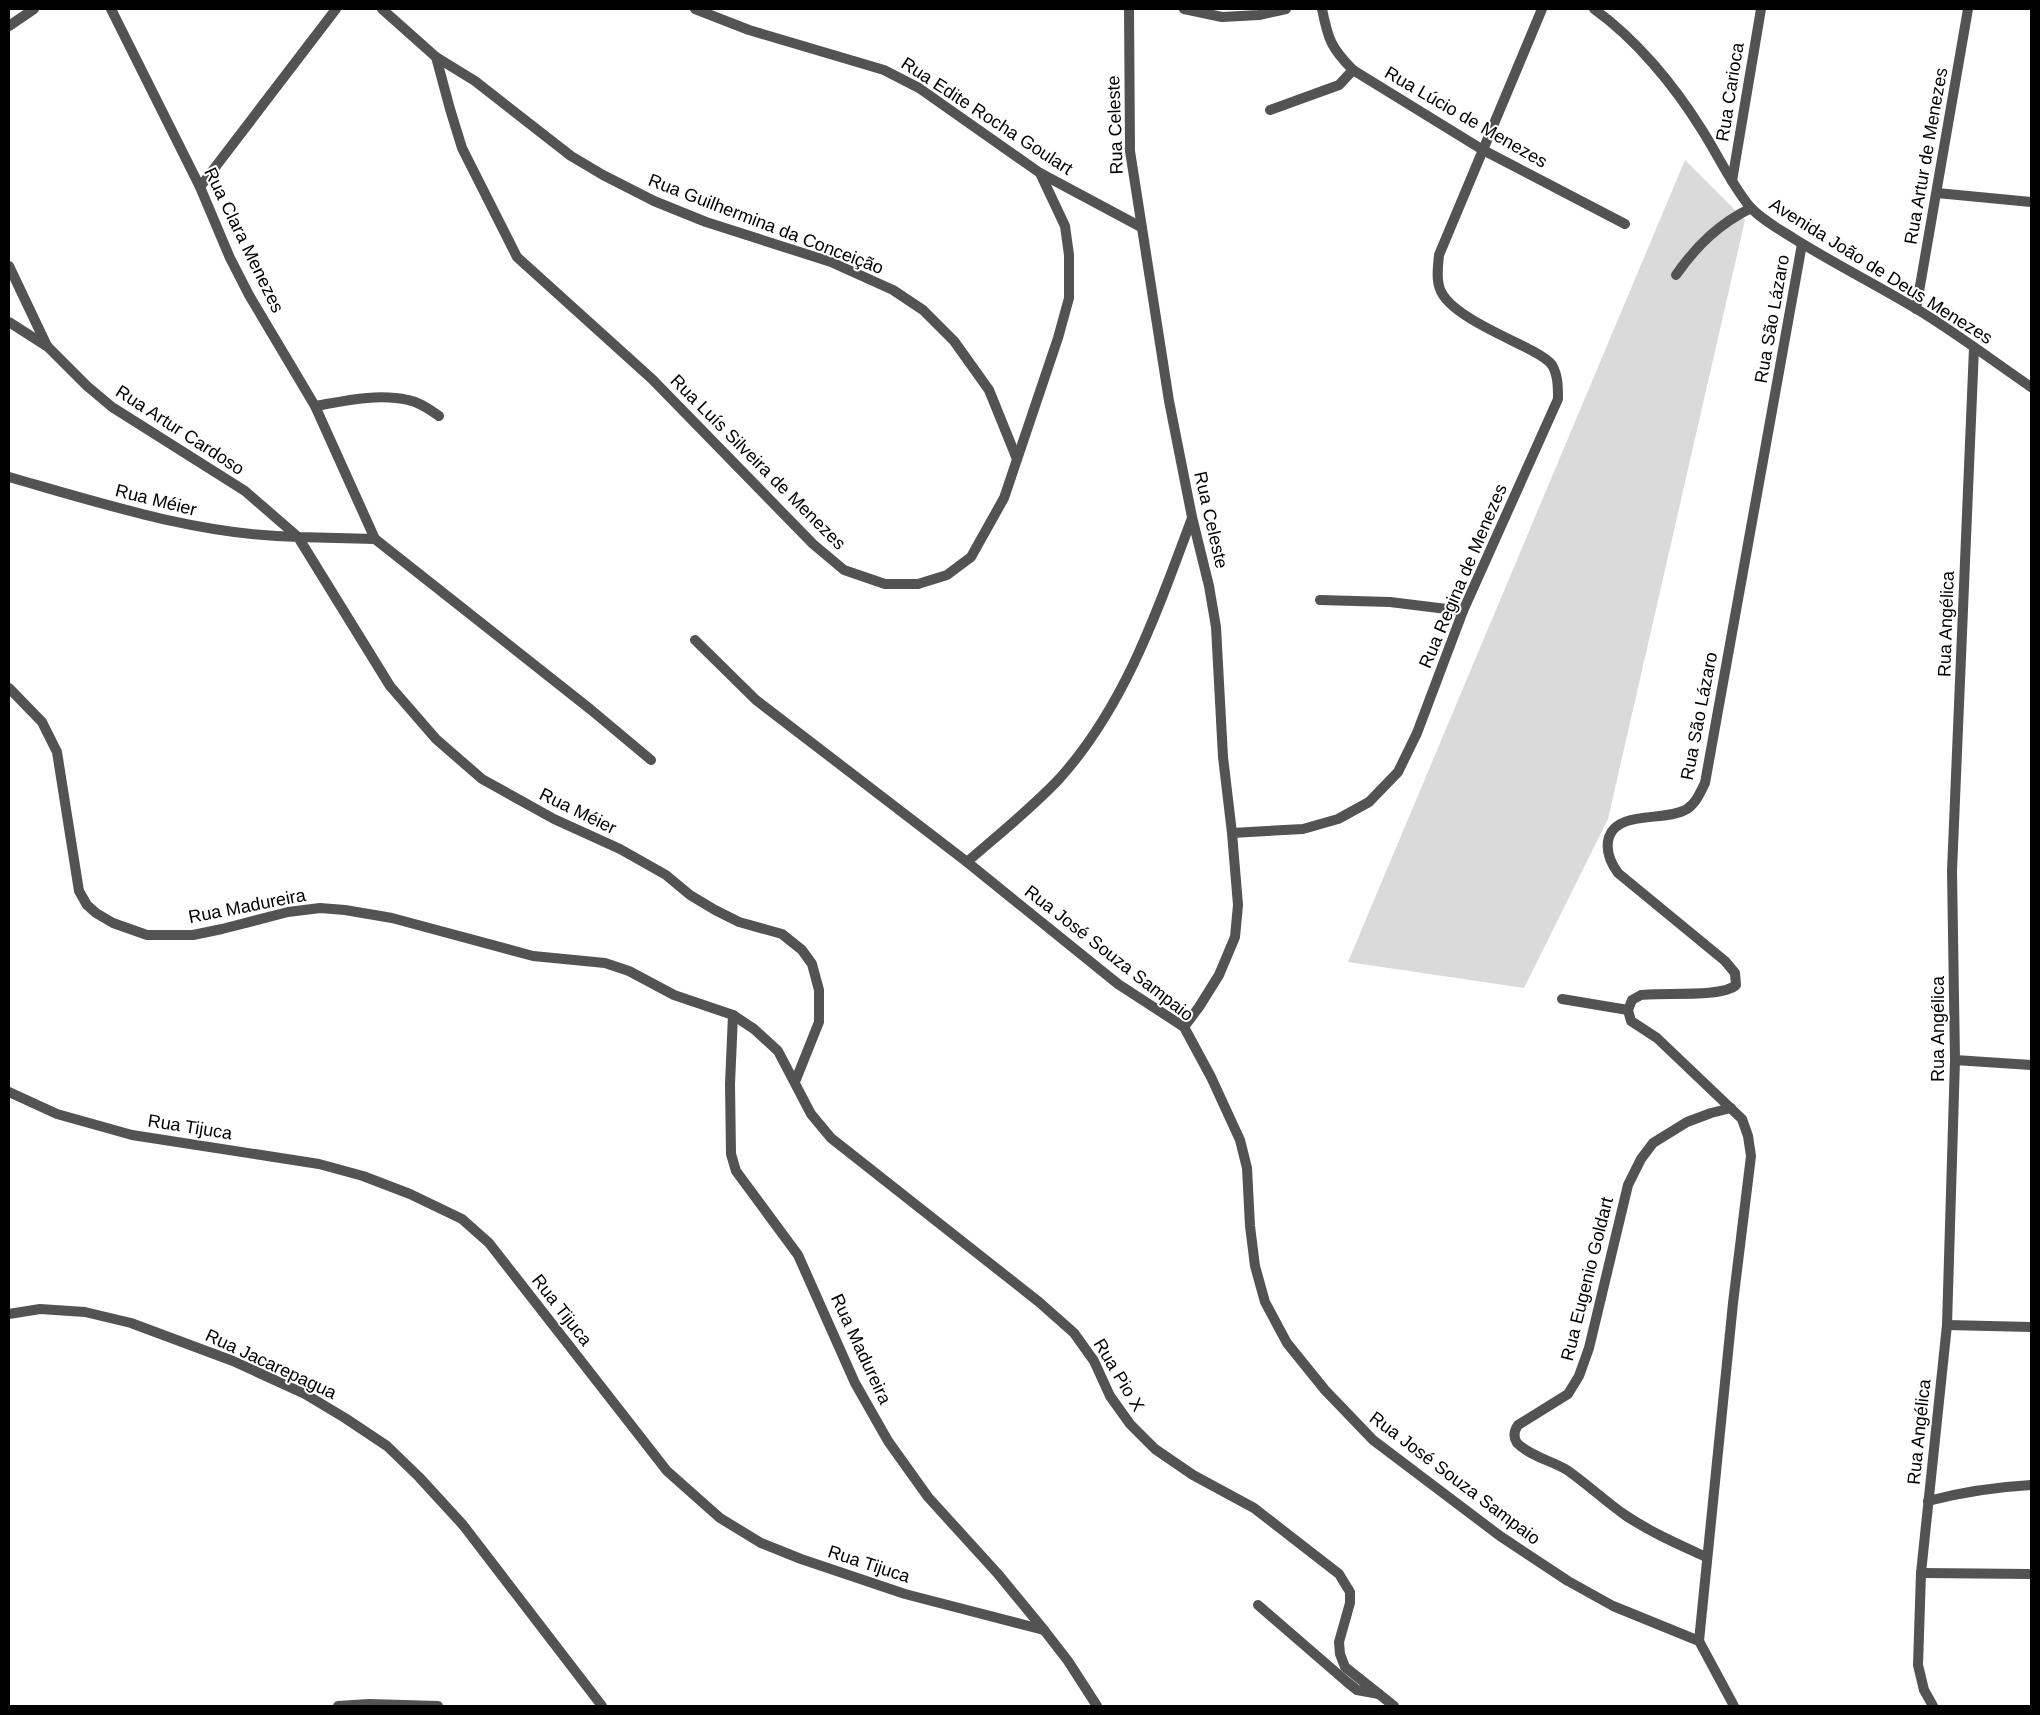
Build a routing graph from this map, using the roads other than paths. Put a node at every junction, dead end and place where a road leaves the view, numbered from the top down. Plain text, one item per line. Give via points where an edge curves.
1 (34, 9) edge
2 (111, 9) edge
3 (336, 9) edge
4 (382, 9) edge
5 (696, 9) edge
6 (1129, 9) edge
7 (1184, 9) edge
8 (1286, 9) edge
9 (1322, 9) edge
10 (1542, 9) edge
11 (1594, 9) edge
12 (1761, 9) edge
13 (1968, 9) edge
14 (9, 26) edge
15 (436, 57) junction
16 (1353, 70) junction
17 (1270, 110) dead end
18 (1483, 150) junction
19 (1040, 173) junction
20 (1732, 181) junction
21 (200, 187) junction
22 (1937, 193) junction
23 (2031, 202) edge
24 (1751, 208) junction
25 (1625, 224) dead end
26 (1141, 227) junction
27 (1802, 244) junction
28 (9, 266) edge
29 (1676, 275) dead end
30 (1916, 309) junction
31 (9, 322) edge
32 (48, 347) junction
33 (1974, 348) junction
34 (2031, 387) edge
35 (315, 406) junction
36 (439, 416) dead end
37 (1017, 459) junction
38 (9, 477) edge
39 (1192, 517) junction
40 (298, 537) junction
41 (375, 540) junction
42 (1320, 600) dead end
43 (1463, 611) junction
44 (694, 640) dead end
45 (9, 688) edge
46 (652, 760) dead end
47 (1232, 833) junction
48 (967, 862) junction
49 (1562, 999) dead end
50 (1628, 1010) junction
51 (733, 1016) junction
52 (1184, 1027) junction
53 (1955, 1060) junction
54 (2031, 1064) edge
55 (795, 1082) junction
56 (9, 1092) edge
57 (1731, 1108) junction
58 (9, 1314) edge
59 (1947, 1325) junction
60 (2031, 1328) edge
61 (2031, 1485) edge
62 (1928, 1501) junction
63 (1706, 1557) junction
64 (1921, 1573) junction
65 (2031, 1574) edge
66 (1258, 1605) dead end
67 (1044, 1630) junction
68 (1699, 1641) junction
69 (1380, 1694) junction
70 (338, 1706) edge
71 (438, 1706) edge
72 (602, 1706) edge
73 (1097, 1706) edge
74 (1394, 1706) edge
75 (1734, 1706) edge
76 (1933, 1706) edge

1 - 14 street
2 - 21 street, Rua Clara Menezes
3 - 21 street
4 - 15 street, Rua Guilhermina da Conceição
5 - 19 street, Rua Edite Rocha Goulart via 749,30 884,70 919,88
6 - 26 street, Rua Celeste via 1130,151
7 - 8 street via 1222,17 1259,15
9 - 16 street, Rua Lúcio de Menezes via 1328,36 1337,54
10 - 18 street
11 - 20 street, Avenida João de Deus Menezes via 1641,52 1672,88 1701,128
12 - 20 street, Rua Carioca
13 - 22 street, Rua Artur de Menezes
15 - 37 street, Rua Guilhermina da Conceição via 475,81 571,156 603,175 706,222 831,262 893,290 923,310 954,341 989,390
15 - 37 street, Rua Luís Silveira de Menezes via 462,148 517,257 652,379 813,544 844,570 885,584 918,584 947,576 971,557 1004,498
16 - 17 street via 1339,85
16 - 18 street, Rua Lúcio de Menezes
18 - 25 street, Rua Lúcio de Menezes
18 - 43 street, Rua Regina de Menezes via 1439,255 1439,289 1447,303 1459,312 1537,354 1551,365 1558,381 1558,398
19 - 26 street, Rua Edite Rocha Goulart
19 - 37 street, Rua Luís Silveira de Menezes via 1065,226 1070,255 1069,298
20 - 24 street, Avenida João de Deus Menezes
21 - 35 street, Rua Clara Menezes via 249,295
22 - 23 street
22 - 30 street, Rua Artur de Menezes
24 - 27 street, Avenida João de Deus Menezes
24 - 29 street via 1709,235
26 - 39 street, Rua Celeste via 1169,401
27 - 30 street, Avenida João de Deus Menezes
27 - 50 street, Rua São Lázaro via 1704,783 1697,798 1687,808 1674,814 1624,822 1611,831 1606,844 1610,862 1618,873 1725,961 1734,973 1736,985 1718,993 1641,995 1632,1000
28 - 32 street, Rua Artur Cardoso
30 - 33 street, Avenida João de Deus Menezes
31 - 32 street, Rua Artur Cardoso
32 - 40 street, Rua Artur Cardoso via 112,407 245,491
33 - 34 street, Avenida João de Deus Menezes
33 - 53 street, Rua Angélica via 1952,871
35 - 36 street via 388,398 409,400
35 - 41 street, Rua Clara Menezes
38 - 40 street, Rua Méier via 199,527
39 - 47 street, Rua Celeste via 1216,627 1222,757
39 - 48 street via 1150,631 1121,689 1091,738 1060,778
40 - 41 street, Rua Méier
40 - 55 street, Rua Méier via 390,686 436,740 482,779 554,819 620,849 666,875 715,910 739,922 782,934 802,950 812,964 819,990 819,1022
41 - 46 street
42 - 43 street via 1390,602
43 - 47 street, Rua Regina de Menezes via 1417,733 1398,772 1369,802 1338,820 1303,829
44 - 48 street, Rua José Souza Sampaio via 756,700
45 - 51 street, Rua Madureira via 42,722 58,752 79,891 87,905 113,923 147,936 170,936 222,929 288,912 320,908 346,910 392,918 533,956 605,963 629,971 674,995
47 - 52 street, Rua Celeste via 1238,905 1235,937 1219,975
48 - 52 street, Rua José Souza Sampaio via 1118,984
49 - 50 street
50 - 57 street via 1631,1021 1657,1038
51 - 55 street, Rua Madureira via 754,1029 778,1051
51 - 67 street, Rua Madureira via 731,1154 736,1171 798,1255 855,1384 888,1441 928,1497
52 - 68 street, Rua José Souza Sampaio via 1240,1140 1247,1168 1255,1266 1265,1302 1287,1343 1325,1390 1372,1440 1500,1536 1613,1606
53 - 54 street
53 - 59 street, Rua Angélica
55 - 69 street, Rua Pio X via 812,1114 831,1138 1074,1333 1094,1361 1110,1396 1154,1449 1193,1475 1254,1508 1339,1574 1350,1592 1350,1603 1338,1642 1340,1654 1345,1667
56 - 67 street, Rua Tijuca via 57,1114 132,1135 319,1164 363,1176 462,1219 489,1243 667,1470 720,1518 761,1543 801,1559 905,1594
57 - 63 street via 1742,1119 1751,1156
57 - 63 street, Rua Eugenio Goldart via 1687,1122 1653,1143 1641,1159 1628,1185 1589,1348 1579,1376 1568,1394 1518,1425 1514,1435 1516,1442 1526,1450 1567,1470 1640,1525
58 - 72 street, Rua Jacarepagua via 40,1309 85,1312 131,1323 233,1361 305,1394 345,1418 387,1446 463,1525
59 - 60 street
59 - 62 street, Rua Angélica
61 - 62 street via 1953,1494
62 - 64 street, Rua Angélica
63 - 68 street
64 - 65 street
64 - 76 street, Rua Angélica via 1918,1665 1924,1690
66 - 69 street via 1357,1690
67 - 73 street, Rua Madureira
68 - 75 street
69 - 74 street, Rua Pio X
70 - 71 street

